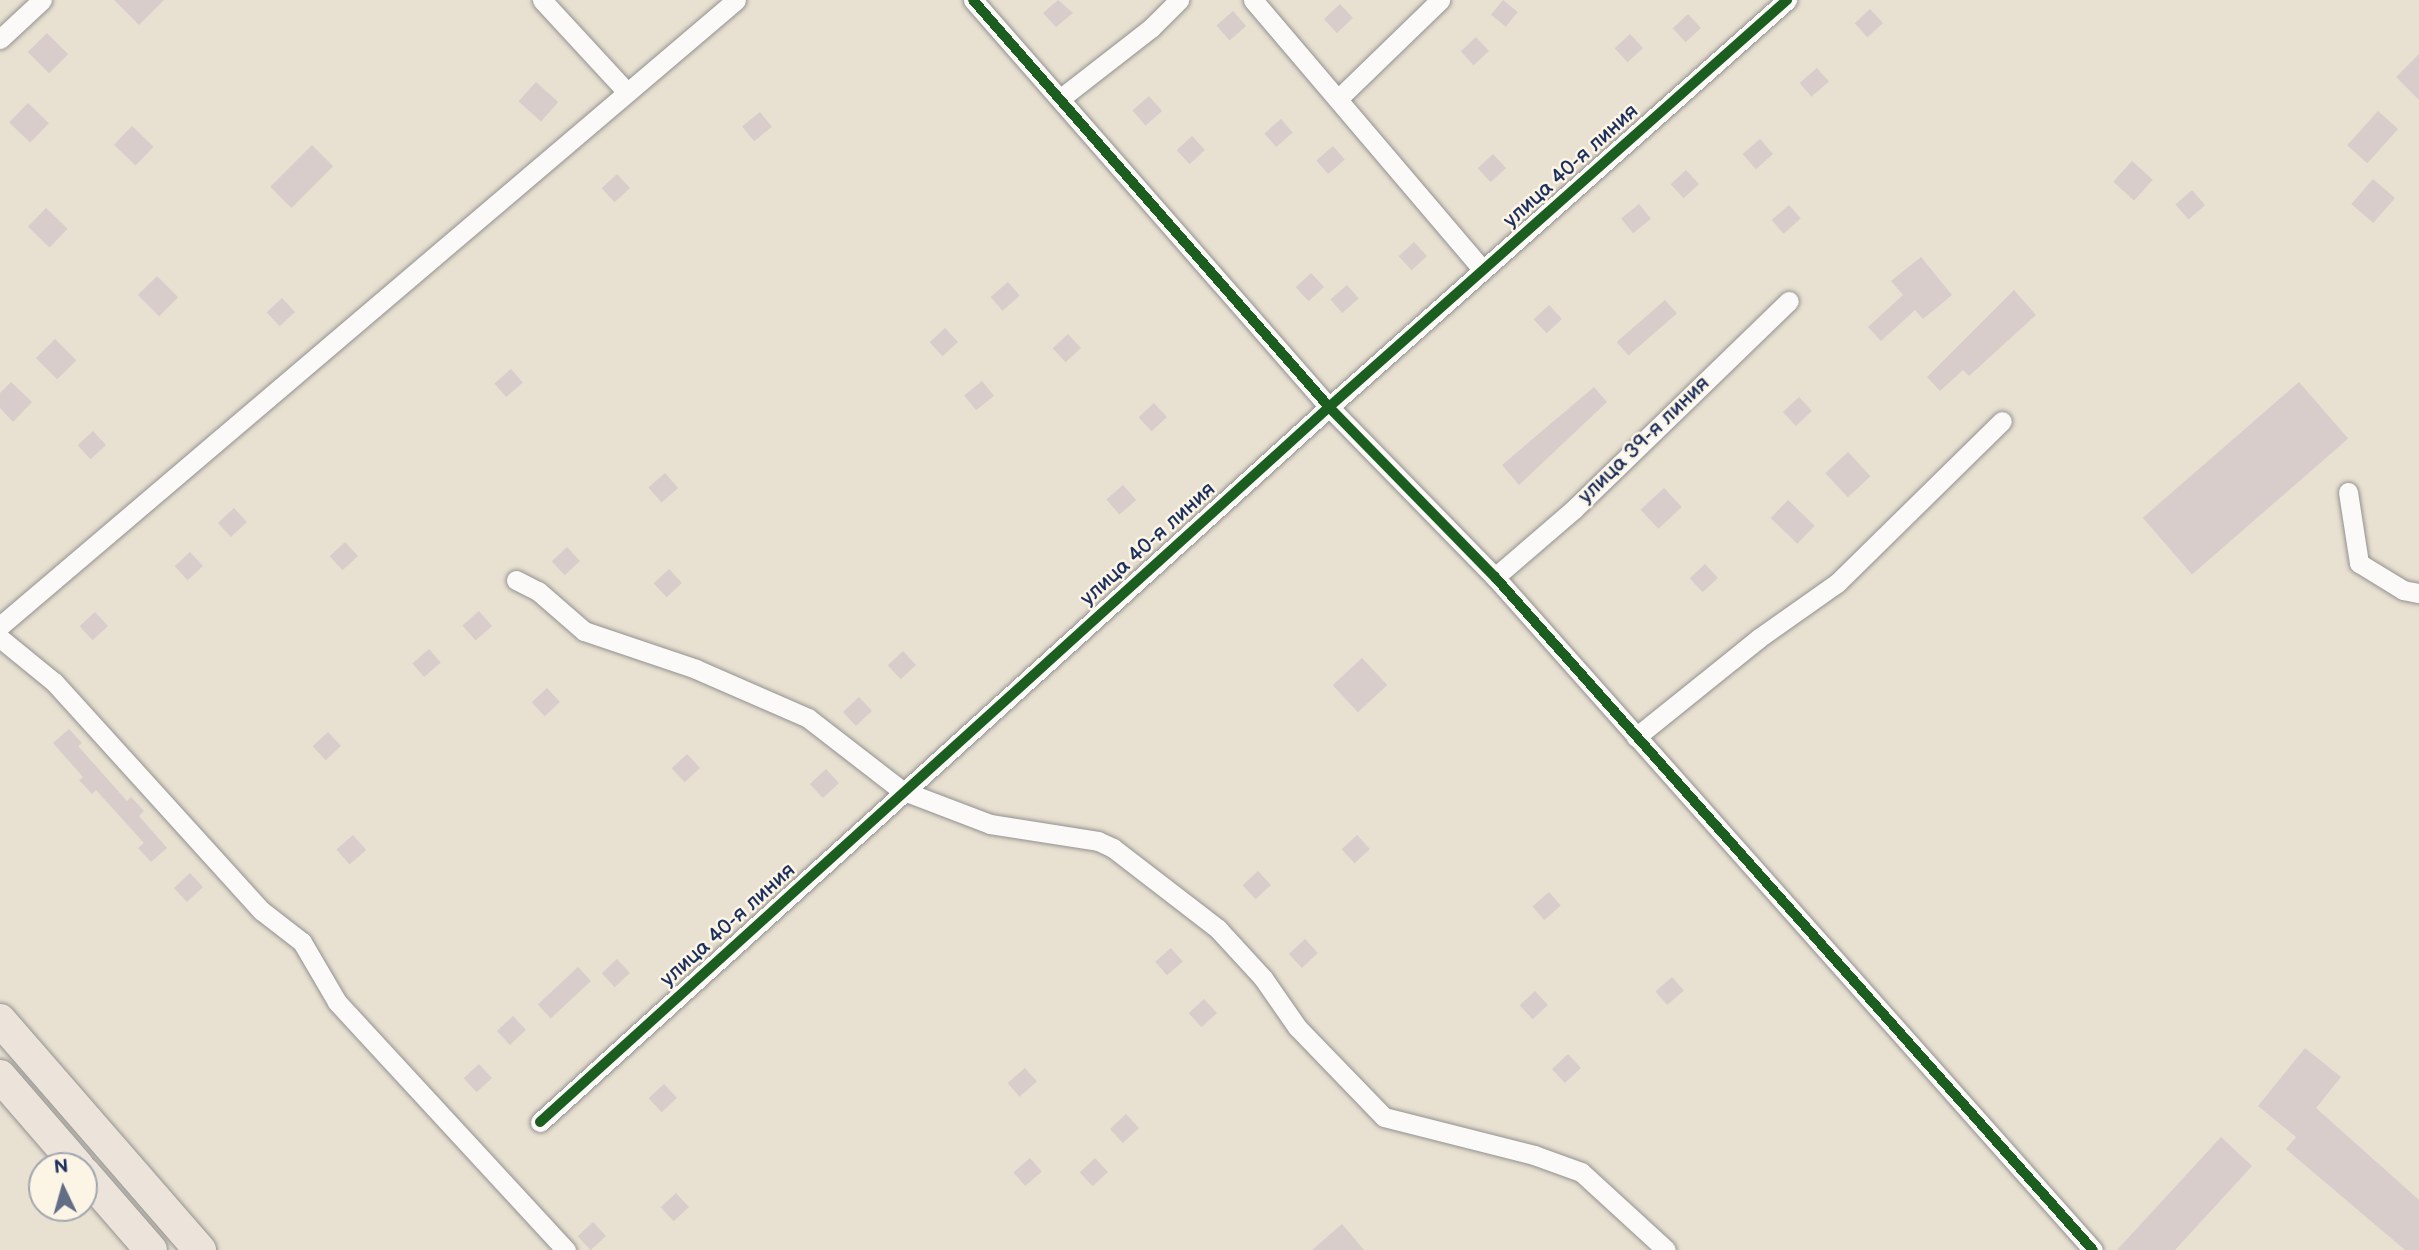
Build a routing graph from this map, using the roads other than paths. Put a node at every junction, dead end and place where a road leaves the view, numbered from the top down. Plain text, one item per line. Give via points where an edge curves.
1 (42, 0) edge
2 (542, 0) edge
3 (736, 0) edge
4 (974, 0) edge
5 (1179, 0) edge
6 (1253, 0) edge
7 (1440, 0) edge
8 (1787, 0) edge
9 (0, 39) edge
10 (625, 90) junction
11 (1060, 98) junction
12 (1339, 98) junction
13 (1483, 270) junction
14 (1789, 301) dead end
15 (1329, 407) junction
16 (2002, 421) dead end
17 (2348, 492) dead end
18 (1495, 577) junction
19 (516, 580) dead end
20 (2419, 593) edge
21 (0, 626) edge
22 (0, 638) edge
23 (1636, 737) junction
24 (905, 791) junction
25 (0, 1020) edge
26 (0, 1076) edge
27 (540, 1122) dead end
28 (66, 1152) edge
29 (98, 1189) edge
30 (151, 1250) edge
31 (200, 1250) edge
32 (566, 1250) edge
33 (1666, 1250) edge
34 (2093, 1250) edge

1 - 9 street
2 - 10 street
3 - 10 street
4 - 11 street
5 - 11 street via 1152,28
6 - 12 street
7 - 12 street
8 - 13 street, улица 40-я линия
10 - 21 street via 451,247
11 - 15 street
12 - 13 street
13 - 15 street, улица 40-я линия
14 - 18 street, улица 39-я линия via 1574,509
15 - 18 street
15 - 24 street, улица 40-я линия
16 - 23 street via 1837,583 1759,638
17 - 20 street via 2359,563 2403,590
18 - 23 street
19 - 24 street via 538,591 584,631 696,669 808,718
22 - 32 street via 54,682 262,911 302,942 337,1002
23 - 34 street
24 - 27 street, улица 40-я линия
24 - 33 street via 990,824 1098,841 1113,848 1219,929 1264,978 1297,1027 1384,1117 1534,1154 1581,1172
25 - 31 main road
26 - 28 main road
29 - 30 main road

